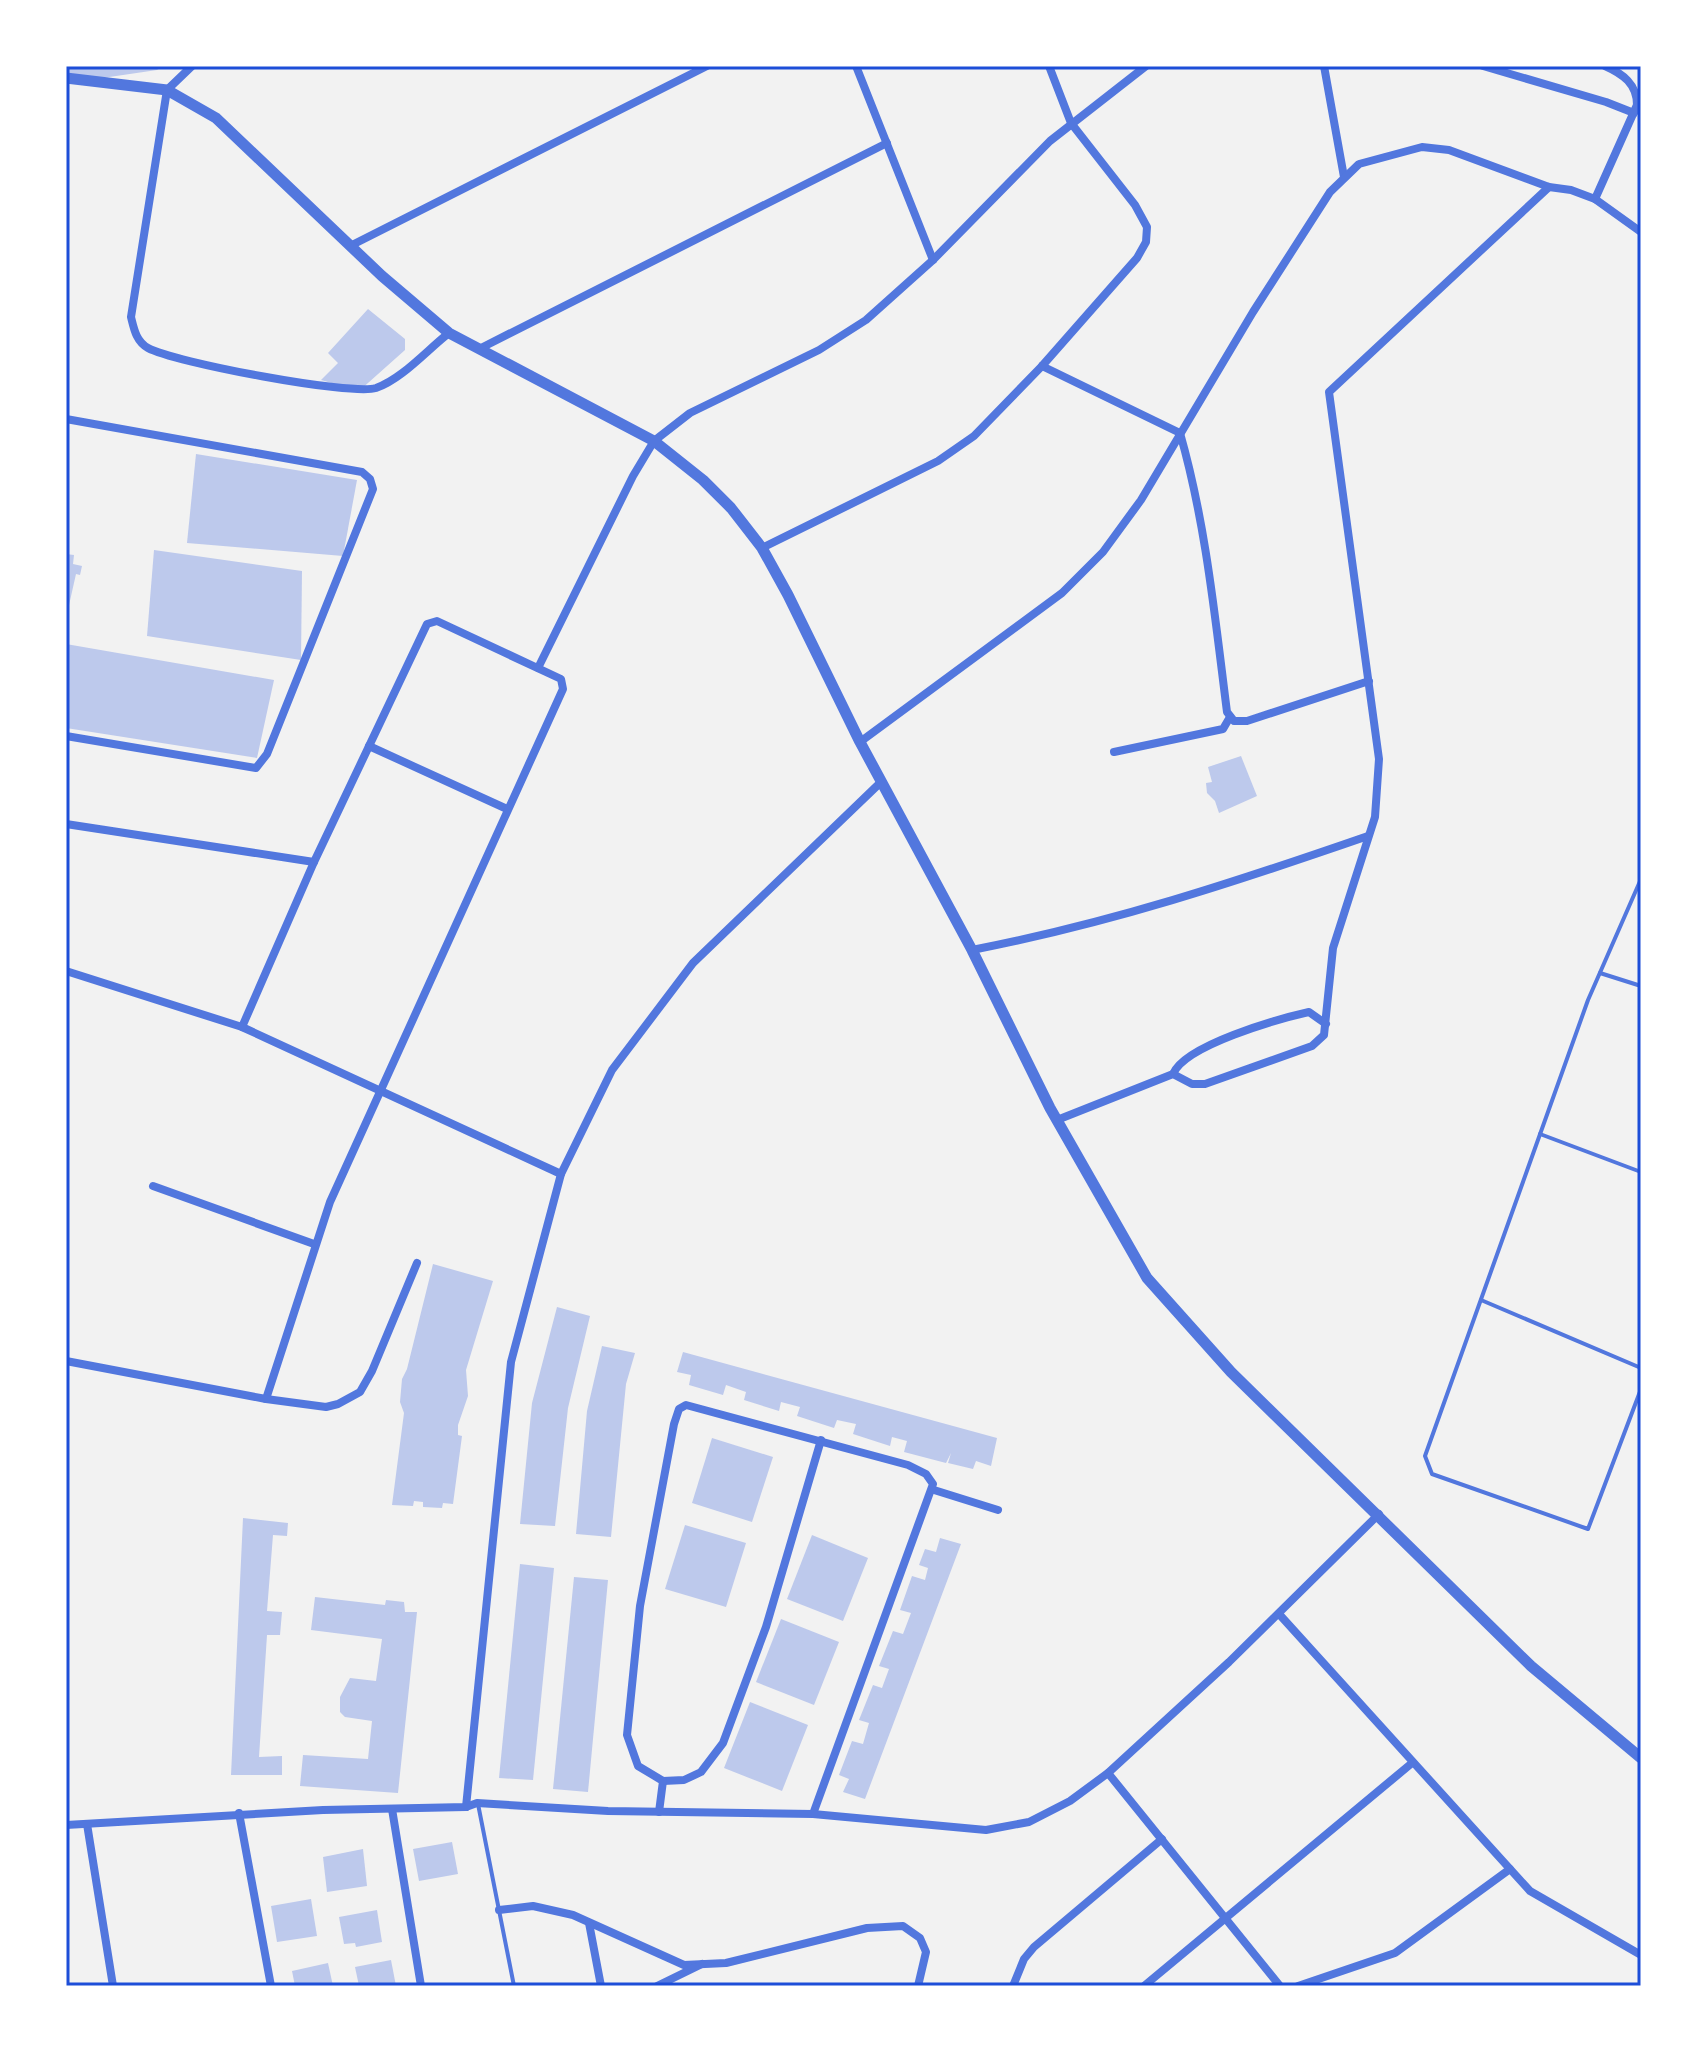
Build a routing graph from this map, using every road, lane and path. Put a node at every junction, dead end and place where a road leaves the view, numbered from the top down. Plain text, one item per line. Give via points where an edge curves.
1 (192, 66) edge
2 (707, 66) edge
3 (856, 66) edge
4 (1049, 66) edge
5 (1146, 66) edge
6 (1324, 66) edge
7 (1483, 66) edge
8 (1605, 66) edge
9 (66, 78) edge
10 (82, 80) junction
11 (66, 84) edge
12 (1637, 87) edge
13 (167, 90) junction
14 (1634, 113) junction
15 (1071, 123) junction
16 (887, 143) junction
17 (1344, 177) junction
18 (1549, 187) junction
19 (1595, 199) junction
20 (1641, 232) edge
21 (350, 246) junction
22 (933, 260) junction
23 (449, 333) junction
24 (479, 349) junction
25 (1042, 366) junction
26 (66, 419) edge
27 (1180, 433) junction
28 (654, 441) junction
29 (762, 548) junction
30 (538, 668) junction
31 (1369, 681) junction
32 (1230, 717) junction
33 (66, 736) edge
34 (860, 742) junction
35 (369, 746) junction
36 (1114, 752) dead end
37 (881, 782) junction
38 (507, 809) junction
39 (66, 824) edge
40 (1368, 836) junction
41 (314, 862) junction
42 (1641, 879) edge
43 (972, 950) junction
44 (66, 971) edge
45 (1600, 973) junction
46 (1641, 986) edge
47 (1326, 1024) junction
48 (242, 1027) junction
49 (1173, 1074) junction
50 (379, 1090) junction
51 (1057, 1120) junction
52 (1540, 1134) junction
53 (1641, 1172) edge
54 (561, 1174) junction
55 (153, 1186) dead end
56 (314, 1244) junction
57 (417, 1263) dead end
58 (1481, 1300) junction
59 (66, 1361) edge
60 (1641, 1368) edge
61 (1641, 1389) edge
62 (266, 1399) junction
63 (821, 1440) junction
64 (934, 1490) junction
65 (998, 1510) dead end
66 (1379, 1514) junction
67 (1279, 1614) junction
68 (1641, 1758) edge
69 (1412, 1763) junction
70 (1108, 1773) junction
71 (663, 1781) junction
72 (477, 1803) junction
73 (466, 1807) junction
74 (392, 1809) junction
75 (659, 1812) junction
76 (239, 1813) junction
77 (813, 1814) junction
78 (87, 1824) junction
79 (66, 1825) edge
80 (1162, 1839) junction
81 (1510, 1869) junction
82 (499, 1910) junction
83 (1227, 1918) junction
84 (589, 1923) junction
85 (1641, 1955) edge
86 (702, 1964) junction
87 (113, 1986) edge
88 (271, 1986) edge
89 (421, 1986) edge
90 (514, 1986) edge
91 (601, 1986) edge
92 (657, 1986) edge
93 (918, 1986) edge
94 (1013, 1986) edge
95 (1144, 1986) edge
96 (1280, 1986) edge
97 (1298, 1986) edge

1 - 13 street
2 - 21 street
3 - 16 street
4 - 15 street
5 - 15 street
6 - 17 street
7 - 14 street
8 - 12 street
9 - 10 street
10 - 11 street
10 - 13 street
12 - 14 street
13 - 21 street via 216,118
13 - 23 street via 131,317 143,344 178,357 359,391 390,380
14 - 19 street
15 - 22 street
15 - 25 street via 1135,205 1148,234 1130,268
16 - 22 street
16 - 24 street
17 - 18 street via 1359,164 1422,147 1449,150
17 - 27 street
18 - 19 street
18 - 31 street via 1329,392
19 - 20 street
21 - 23 street
22 - 28 street via 844,336 690,413
23 - 24 street
24 - 28 street
25 - 27 street
25 - 29 street via 974,436 938,461
26 - 33 street via 362,472 373,489 267,754 256,768
27 - 32 street via 1208,560
27 - 34 street via 1103,552 1062,593
28 - 29 street via 703,480
28 - 30 street
29 - 34 street
30 - 35 street via 430,621
30 - 38 street via 561,679 563,689
31 - 32 street via 1247,721
31 - 40 street via 1379,759 1378,798
32 - 36 street via 1223,729
34 - 37 street
35 - 38 street
35 - 41 street
37 - 43 street
37 - 54 street via 693,963 612,1070
38 - 50 street
39 - 41 street
40 - 43 street via 1181,900 1069,931
40 - 47 street via 1333,948
41 - 48 street
42 - 45 lane
43 - 51 street
44 - 48 street
45 - 46 lane
45 - 52 lane
47 - 49 street via 1309,1012 1272,1021 1189,1055
47 - 49 street via 1324,1035 1312,1046 1205,1084
48 - 50 street
49 - 51 street
50 - 54 street
50 - 56 street
51 - 66 street via 1127,1246 1167,1302 1231,1372
52 - 53 lane
52 - 58 lane
54 - 73 street via 509,1378
55 - 56 street
56 - 62 street
57 - 62 street via 360,1392 326,1407
58 - 60 lane
58 - 61 lane via 1425,1456 1432,1474 1588,1529
59 - 62 street
63 - 64 street via 908,1465 931,1479
63 - 71 street via 766,1627 723,1743 701,1772
63 - 71 street via 686,1405 678,1412 640,1606 627,1735 638,1766
64 - 65 street
64 - 77 street
66 - 67 street
66 - 68 street via 1531,1666
67 - 69 street
67 - 70 street
69 - 81 street
69 - 83 street
70 - 77 street via 1051,1812 1007,1828 946,1829
70 - 80 street
71 - 75 street
72 - 73 street
72 - 75 street
72 - 82 lane
73 - 74 street
74 - 76 street
74 - 89 street
75 - 77 street
76 - 78 street
76 - 88 street
78 - 79 street
78 - 87 street
80 - 83 street
80 - 94 street via 1034,1947
81 - 85 street via 1537,1896
81 - 97 street via 1395,1953
82 - 84 street via 533,1906
82 - 90 lane
83 - 95 street
83 - 96 street
84 - 86 street via 684,1965
84 - 91 street
86 - 92 street
86 - 93 street via 726,1963 867,1928 903,1926 920,1938 926,1952

